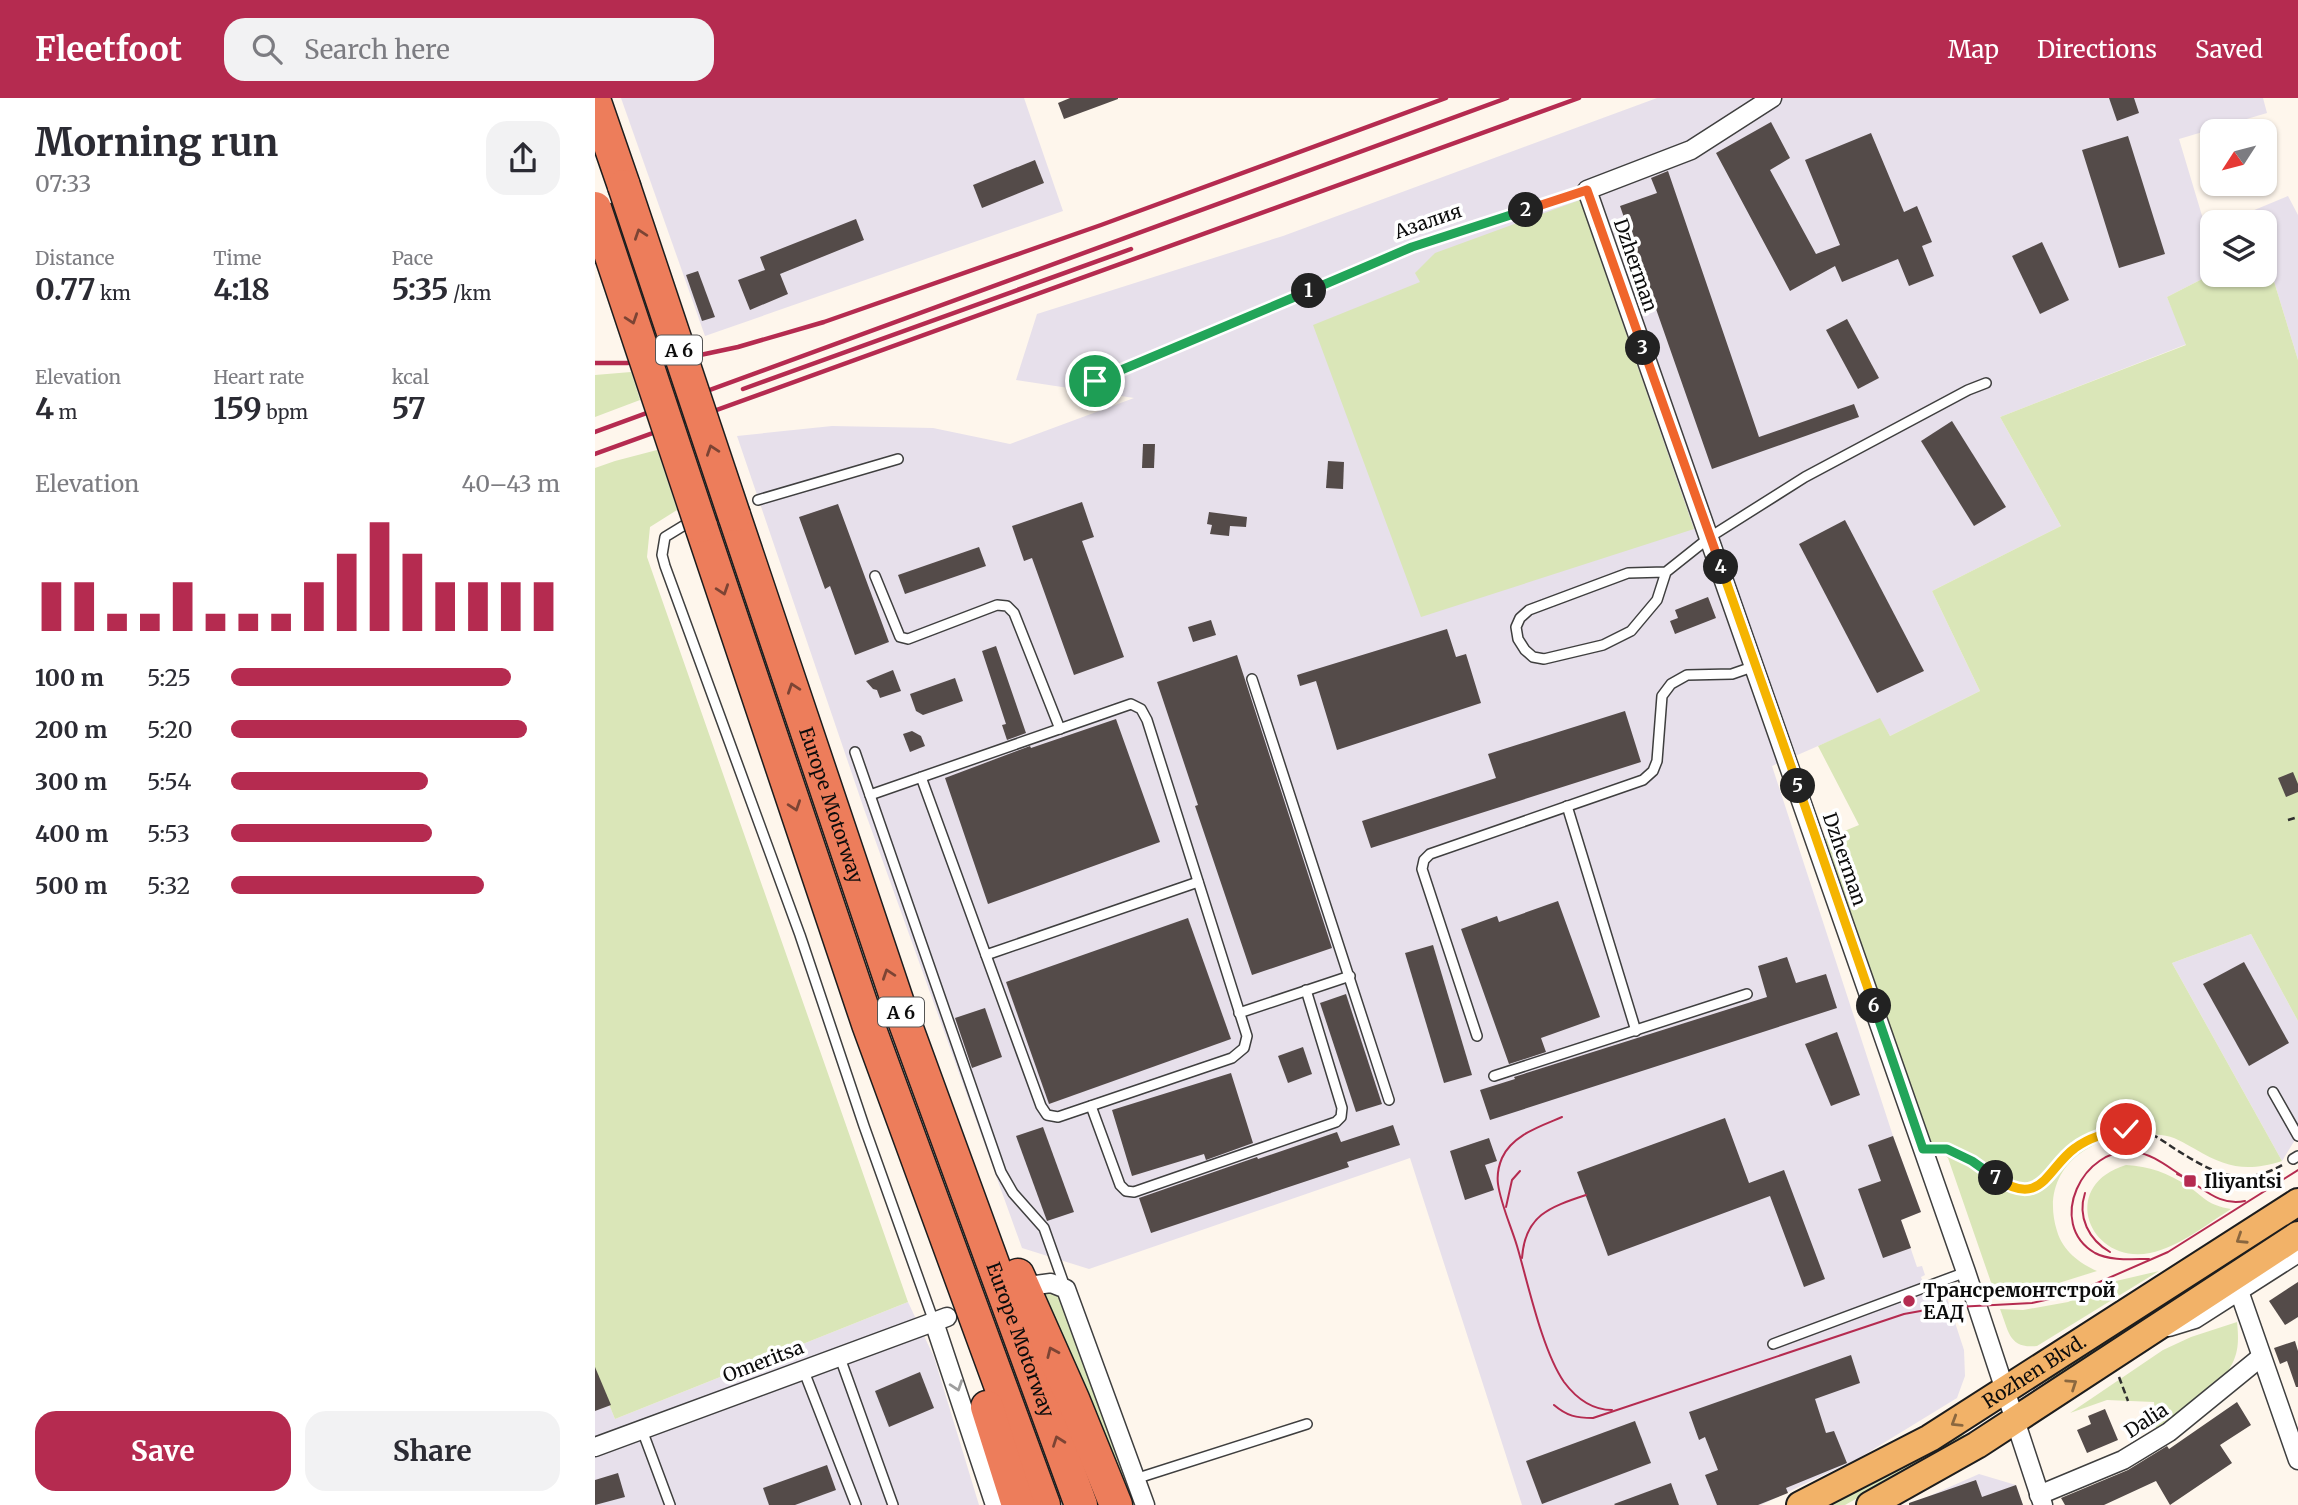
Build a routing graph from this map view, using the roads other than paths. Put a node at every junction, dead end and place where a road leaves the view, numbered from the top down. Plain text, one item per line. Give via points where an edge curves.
1 (1772, 98) edge
2 (595, 102) edge
3 (1587, 190) junction
4 (595, 208) edge
5 (1095, 381) dead end
6 (1986, 383) dead end
7 (898, 459) dead end
8 (746, 507) junction
9 (692, 526) junction
10 (1710, 537) junction
11 (1666, 572) junction
12 (875, 576) dead end
13 (1755, 666) junction
14 (1252, 679) dead end
15 (1060, 729) junction
16 (855, 752) dead end
17 (921, 778) junction
18 (870, 795) junction
19 (1567, 806) junction
20 (1198, 882) junction
21 (986, 956) junction
22 (1350, 976) junction
23 (1306, 990) junction
24 (1747, 994) dead end
25 (901, 1012) junction
26 (1239, 1013) junction
27 (868, 1024) junction
28 (1636, 1031) junction
29 (1477, 1036) dead end
30 (1494, 1076) dead end
31 (2273, 1092) dead end
32 (1389, 1100) dead end
33 (1091, 1106) junction
34 (2298, 1136) edge
35 (2298, 1202) edge
36 (2298, 1235) edge
37 (2298, 1253) edge
38 (1966, 1272) junction
39 (1035, 1284) dead end
40 (1066, 1289) junction
41 (2239, 1291) junction
42 (941, 1319) junction
43 (2140, 1338) junction
44 (1773, 1344) dead end
45 (839, 1355) junction
46 (2261, 1357) junction
47 (803, 1369) junction
48 (2005, 1392) junction
49 (2015, 1422) junction
50 (1307, 1424) dead end
51 (642, 1430) junction
52 (595, 1447) edge
53 (2298, 1460) edge
54 (1135, 1479) junction
55 (2041, 1500) edge
56 (670, 1505) edge
57 (856, 1505) edge
58 (894, 1505) edge
59 (995, 1505) edge
60 (1018, 1505) edge
61 (1044, 1505) edge
62 (1081, 1505) edge
63 (1116, 1505) edge
64 (1145, 1505) edge
65 (1800, 1505) edge
66 (1870, 1505) edge

1 - 3 street, Азалия via 1691,150
8 -> 2 highway, Europe Motorway / A 6, bridge
3 - 5 lane, Азалия via 1412,247
3 - 10 street, Dzherman
4 -> 9 highway, Europe Motorway / A 6, bridge
6 - 10 lane via 1805,477
7 - 8 lane
25 -> 8 highway, Europe Motorway / A 6
9 -> 27 highway, Europe Motorway / A 6
9 - 42 lane via 665,537 664,566 800,935 864,1126
10 - 11 lane
10 - 13 street, Dzherman
11 - 11 lane via 1649,612 1631,631 1603,645 1544,659 1533,657 1518,639 1520,618 1529,610 1628,573
12 - 15 lane via 899,637 908,639 997,605 1007,606 1014,613
13 - 19 lane via 1732,674 1687,675 1671,684 1662,696 1653,771 1643,780
13 - 38 street, Dzherman
14 - 22 lane
15 - 17 lane
15 - 20 lane via 1131,704 1141,709
16 - 18 lane
17 - 18 lane
17 - 21 lane
18 - 40 lane via 1001,1172 1044,1228
19 - 28 lane
19 - 29 lane via 1424,860 1422,869
20 - 21 lane
20 - 26 lane
21 - 33 lane via 1047,1115 1058,1117
22 - 23 lane
22 - 32 lane
23 - 26 lane
23 - 33 lane via 1342,1108 1336,1122 1134,1192 1119,1185
24 - 28 lane
62 -> 25 highway, Europe Motorway / A 6
63 -> 25 highway
26 - 33 lane via 1247,1037 1244,1048 1232,1058
27 - 60 highway
27 - 61 highway, Europe Motorway / A 6
28 - 30 lane
31 - 34 lane
35 -> 48 main road, Rozhen Blvd.
36 - 43 main road, Rozhen Blvd.
37 - 41 street
38 - 44 lane
38 - 48 street, Dzherman
39 - 40 street via 1051,1283
40 - 54 street
41 - 43 street via 2195,1319
41 - 46 street
42 - 45 street, Omeritsa
42 -> 59 street
49 -> 43 main road, Rozhen Blvd.
45 - 47 street, Omeritsa
45 - 58 lane
46 - 53 street
46 - 55 street, Dalia via 2169,1432
47 - 51 street, Omeritsa
47 - 57 lane
48 - 49 street, Dzherman
48 -> 65 main road, Rozhen Blvd. via 1891,1460
49 - 55 street, Dzherman
49 - 66 main road, Rozhen Blvd.
50 - 54 lane
51 - 52 street, Omeritsa
51 - 56 lane
54 - 64 street

